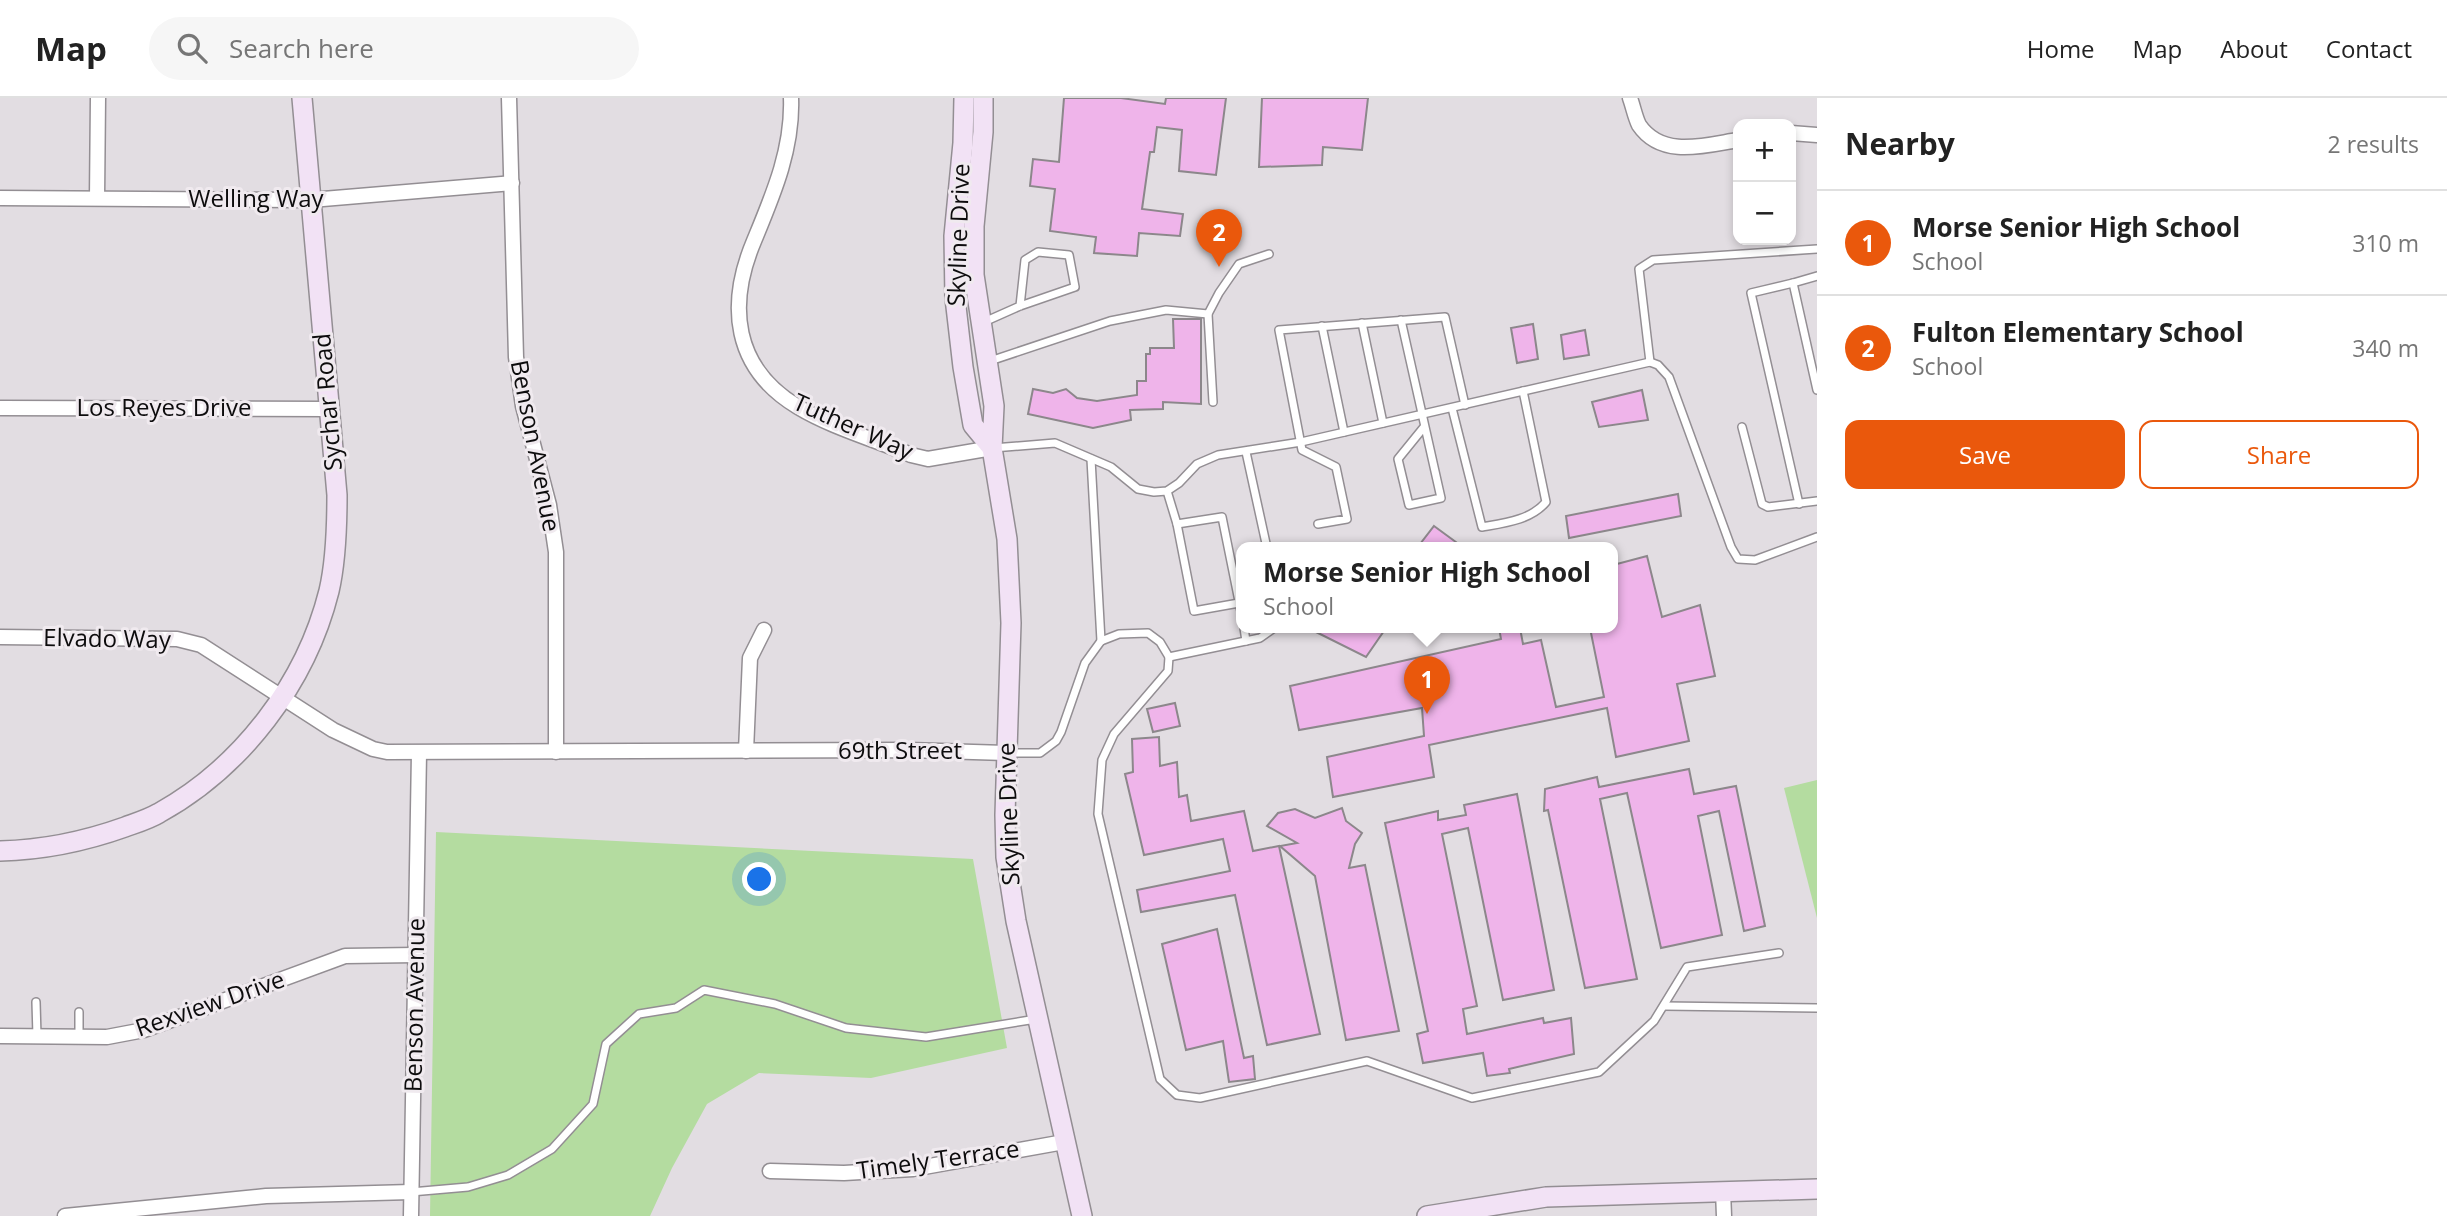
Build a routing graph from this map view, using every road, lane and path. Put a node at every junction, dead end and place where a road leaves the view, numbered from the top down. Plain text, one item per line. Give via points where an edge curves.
1 (98, 98) edge
2 (302, 98) edge
3 (509, 98) edge
4 (791, 98) edge
5 (964, 98) edge
6 (983, 98) edge
7 (1630, 98) edge
8 (1796, 133) edge
9 (1817, 135) edge
10 (1733, 141) edge
11 (512, 183) junction
12 (0, 198) edge
13 (97, 198) junction
14 (311, 200) junction
15 (1817, 249) edge
16 (1269, 254) dead end
17 (1817, 276) edge
18 (1793, 282) junction
19 (1020, 306) junction
20 (1208, 313) junction
21 (1401, 320) junction
22 (1362, 323) junction
23 (980, 324) junction
24 (1322, 326) junction
25 (986, 362) junction
26 (1650, 362) junction
27 (1817, 390) edge
28 (1523, 391) junction
29 (1213, 402) dead end
30 (1465, 405) junction
31 (0, 408) edge
32 (1452, 408) junction
33 (328, 409) junction
34 (1421, 415) junction
35 (1383, 423) junction
36 (1424, 427) junction
37 (1742, 427) dead end
38 (1343, 432) junction
39 (1301, 442) junction
40 (992, 448) junction
41 (1247, 452) junction
42 (1091, 459) junction
43 (1167, 491) junction
44 (1817, 501) edge
45 (1799, 504) junction
46 (1177, 524) junction
47 (1318, 524) dead end
48 (1817, 537) edge
49 (1266, 542) edge
50 (1236, 588) edge
51 (1236, 604) edge
52 (764, 630) dead end
53 (1245, 633) edge
54 (1266, 633) edge
55 (0, 638) edge
56 (1101, 640) junction
57 (1246, 641) junction
58 (1169, 657) junction
59 (282, 696) junction
60 (746, 751) junction
61 (419, 752) junction
62 (556, 752) junction
63 (1006, 752) junction
64 (0, 851) edge
65 (1779, 953) dead end
66 (416, 955) junction
67 (36, 1002) dead end
68 (1664, 1006) junction
69 (1817, 1008) edge
70 (79, 1012) dead end
71 (1037, 1019) junction
72 (0, 1036) edge
73 (37, 1036) junction
74 (79, 1036) junction
75 (1064, 1142) junction
76 (770, 1171) dead end
77 (1817, 1189) edge
78 (1723, 1191) junction
79 (411, 1192) junction
80 (65, 1216) edge
81 (411, 1216) edge
82 (1082, 1216) edge
83 (1427, 1216) edge
84 (1724, 1216) edge

1 - 13 street
2 - 14 main road, Sychar Road
3 - 11 street, Benson Avenue
4 - 40 street, Tuther Way via 782,167 738,289 740,327 753,361 774,388 800,408 911,455 928,459
5 - 40 main road, Skyline Drive via 954,236 955,298 973,425
6 - 23 main road, Skyline Drive via 974,226
7 - 10 street via 1639,124 1665,145 1682,148
8 - 9 street
11 - 14 street, Welling Way
11 - 62 street, Benson Avenue via 516,356 556,552
12 - 13 street, Welling Way
13 - 14 street, Welling Way
14 - 33 main road, Sychar Road
15 - 26 lane via 1653,260 1639,269
16 - 20 lane via 1238,264
17 - 18 lane
18 - 27 lane
18 - 45 lane via 1751,293
19 - 19 lane via 1075,287 1069,255 1038,252 1024,260
19 - 23 lane
20 - 25 lane via 1166,310 1110,321
20 - 29 lane
21 - 22 lane
21 - 30 lane via 1445,317
21 - 34 lane
22 - 24 lane
22 - 35 lane
23 - 25 main road, Skyline Drive
24 - 38 lane
24 - 39 lane via 1279,330
25 - 40 main road, Skyline Drive via 994,406
26 - 28 lane
26 - 48 lane via 1669,377 1738,559 1755,560
28 - 30 lane
28 - 32 lane via 1546,502 1537,513 1502,523 1482,527
30 - 32 lane
31 - 33 street, Los Reyes Drive
32 - 34 lane
33 - 59 main road, Sychar Road via 337,495 329,589 318,626
34 - 35 lane
34 - 36 lane
35 - 38 lane
36 - 36 lane via 1398,459 1409,505 1441,498
37 - 45 lane via 1762,504
38 - 39 lane
39 - 41 lane
39 - 47 lane via 1302,450 1336,467 1347,519
40 - 42 lane via 1055,443
40 - 63 main road, Skyline Drive via 1007,539 1011,623
41 - 43 lane via 1206,459
41 - 49 lane
42 - 43 lane via 1111,467 1138,489
42 - 56 lane
43 - 46 lane
44 - 45 lane
46 - 50 lane via 1222,517
46 - 51 lane via 1194,611
52 - 60 street via 750,658
53 - 57 lane
54 - 57 lane
55 - 59 street, Elvado Way via 177,639 201,645
56 - 58 lane via 1148,633
56 - 63 lane, 69th Street via 1085,663 1056,741 1041,753
57 - 58 lane
58 - 68 lane via 1168,671 1114,734 1102,760 1098,814 1160,1079 1177,1095 1200,1098 1367,1061 1472,1098 1599,1072
59 - 61 street, 69th Street via 333,730 373,749
59 - 64 main road via 265,724 215,776 158,814 89,840
60 - 62 street, 69th Street
60 - 63 street, 69th Street
61 - 62 street, 69th Street
61 - 66 street, Benson Avenue
63 - 71 main road, Skyline Drive via 1007,873
65 - 68 lane via 1687,967
66 - 74 street, Rexview Drive via 345,956 144,1030 107,1037
66 - 79 street, Benson Avenue
67 - 73 lane
68 - 69 lane
70 - 74 lane
71 - 75 main road, Skyline Drive
71 - 79 lane via 926,1037 846,1028 775,1004 704,990 676,1008 639,1014 606,1044 593,1104 552,1149 509,1175 468,1187
72 - 73 street, Rexview Drive
73 - 74 street, Rexview Drive
75 - 76 street, Timely Terrace via 913,1169
75 - 82 main road, Skyline Drive
77 - 78 main road
78 - 83 main road via 1546,1197
78 - 84 street
79 - 80 street via 266,1196
79 - 81 street, Benson Avenue

